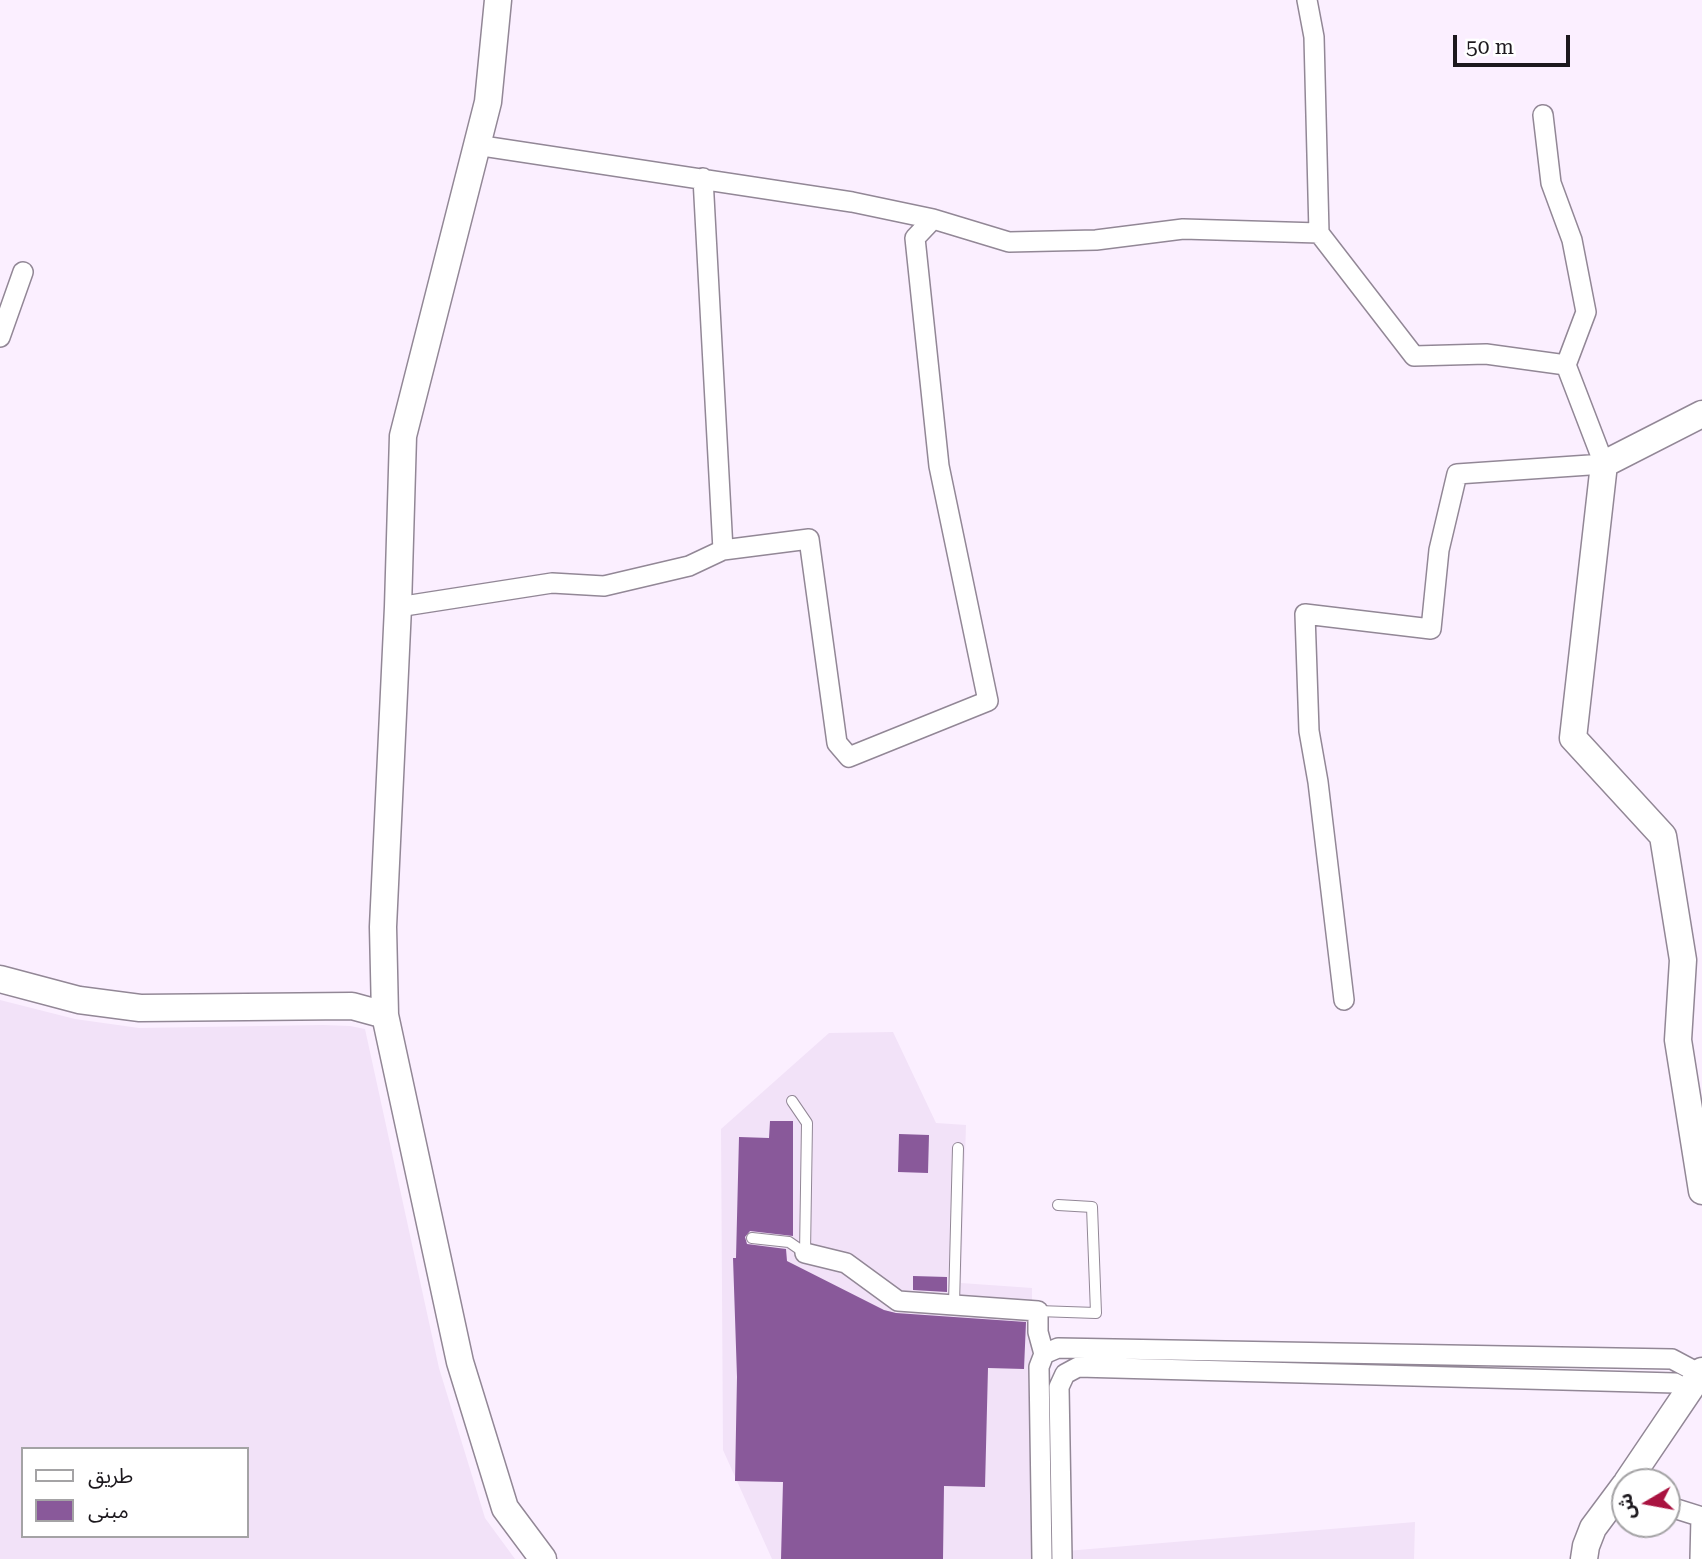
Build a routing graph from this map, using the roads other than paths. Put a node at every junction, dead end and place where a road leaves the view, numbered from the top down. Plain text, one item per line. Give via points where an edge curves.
1 (498, 0) edge
2 (1307, 0) edge
3 (1544, 115) dead end
4 (477, 145) junction
5 (703, 178) junction
6 (933, 219) junction
7 (1319, 233) junction
8 (23, 272) dead end
9 (0, 337) edge
10 (1566, 365) junction
11 (1702, 414) edge
12 (1604, 464) junction
13 (723, 550) junction
14 (398, 607) junction
15 (0, 979) edge
16 (1344, 1000) dead end
17 (385, 1015) junction
18 (792, 1101) dead end
19 (958, 1148) dead end
20 (1702, 1191) edge
21 (1058, 1205) dead end
22 (752, 1238) dead end
23 (805, 1252) junction
24 (954, 1304) junction
25 (1038, 1311) junction
26 (1044, 1354) junction
27 (1697, 1378) edge
28 (1638, 1468) edge
29 (1611, 1506) edge
30 (1681, 1510) edge
31 (1702, 1517) edge
32 (543, 1559) edge
33 (1042, 1559) edge
34 (1062, 1559) edge
35 (1584, 1559) edge
36 (1700, 1559) edge

1 - 4 main road via 488,102
2 - 7 street via 1314,37
3 - 10 street via 1551,183 1572,240 1586,312
4 - 5 street
4 - 14 main road via 403,436
5 - 6 street
5 - 13 street
6 - 7 street via 1009,242 1096,240 1183,229
6 - 13 street via 915,238 939,466 988,701 849,757 836,743 809,539
7 - 10 street via 1414,356 1486,354
8 - 9 street
10 - 12 street
11 - 12 main road
12 - 16 street via 1457,474 1439,550 1431,629 1305,614 1309,731
12 - 20 main road via 1573,738 1663,836 1682,960 1678,1040
13 - 14 street via 689,566 604,586 552,583
14 - 17 main road via 384,913
15 - 17 main road via 79,1000 140,1008 352,1006
17 - 32 main road via 460,1362 505,1508
18 - 23 lane via 807,1123
19 - 24 lane
21 - 25 lane via 1092,1207 1096,1313
22 - 23 lane via 789,1242
23 - 24 street via 846,1263 898,1301
24 - 25 street
25 - 26 street
26 - 27 street via 1058,1348 1672,1359
26 - 33 street via 1039,1367
27 - 28 main road
27 - 34 street via 1675,1383 1078,1367 1065,1374 1059,1387
29 - 35 main road via 1593,1528
30 - 31 street
31 - 36 street

